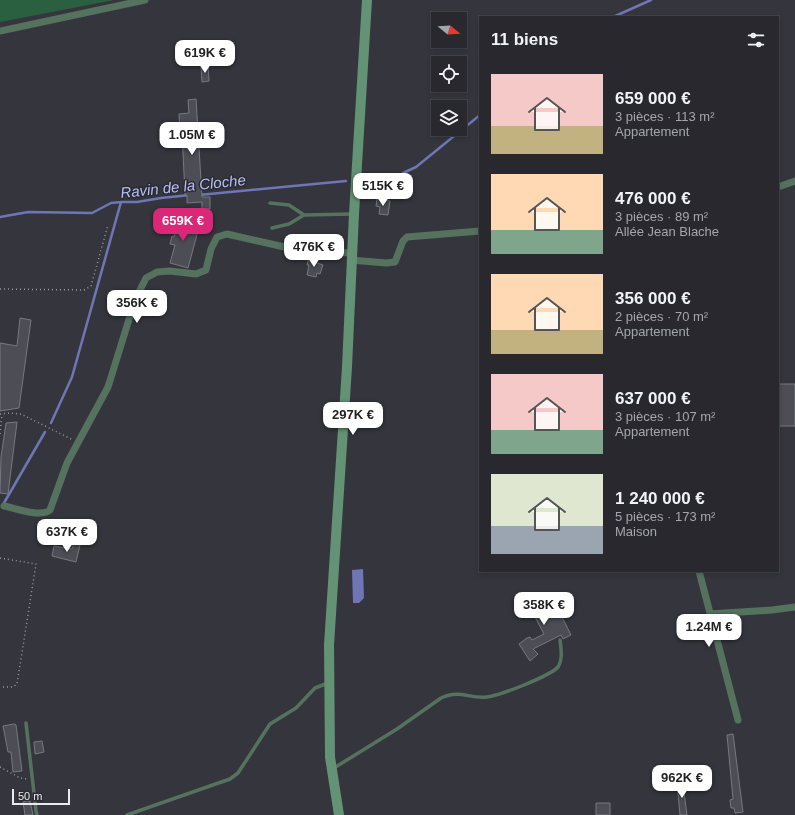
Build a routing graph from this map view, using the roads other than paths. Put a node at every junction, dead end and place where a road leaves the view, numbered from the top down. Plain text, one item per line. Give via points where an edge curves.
1 (145, 0) edge
2 (361, 0) edge
3 (367, 0) edge
4 (0, 31) edge
5 (363, 58) junction
6 (795, 181) edge
7 (779, 187) edge
8 (270, 203) dead end
9 (354, 214) junction
10 (304, 215) junction
11 (272, 228) dead end
12 (479, 231) edge
13 (352, 257) junction
14 (4, 506) dead end
15 (699, 572) edge
16 (795, 607) edge
17 (710, 614) junction
18 (560, 640) dead end
19 (330, 683) junction
20 (738, 720) dead end
21 (26, 723) dead end
22 (332, 769) junction
23 (37, 815) edge
24 (127, 815) edge
25 (338, 815) edge

1 - 4 street
2 - 5 main road
3 - 5 main road
5 - 9 main road
6 - 7 street
8 - 10 lane via 289,204
9 - 10 lane
9 - 13 main road
10 - 11 lane via 289,224
12 - 13 street via 407,237 395,262 386,263
13 - 14 street via 302,251 227,234 217,237 206,270 196,274 156,272 146,278 136,300 108,387 62,474 51,508 44,513
13 - 19 main road via 329,645
15 - 17 street
16 - 17 street
17 - 20 street
18 - 22 lane via 560,661 551,673 487,697 448,694
19 - 22 main road
19 - 24 lane via 315,688 296,708 270,724 238,773 230,779
21 - 23 lane
22 - 25 main road

